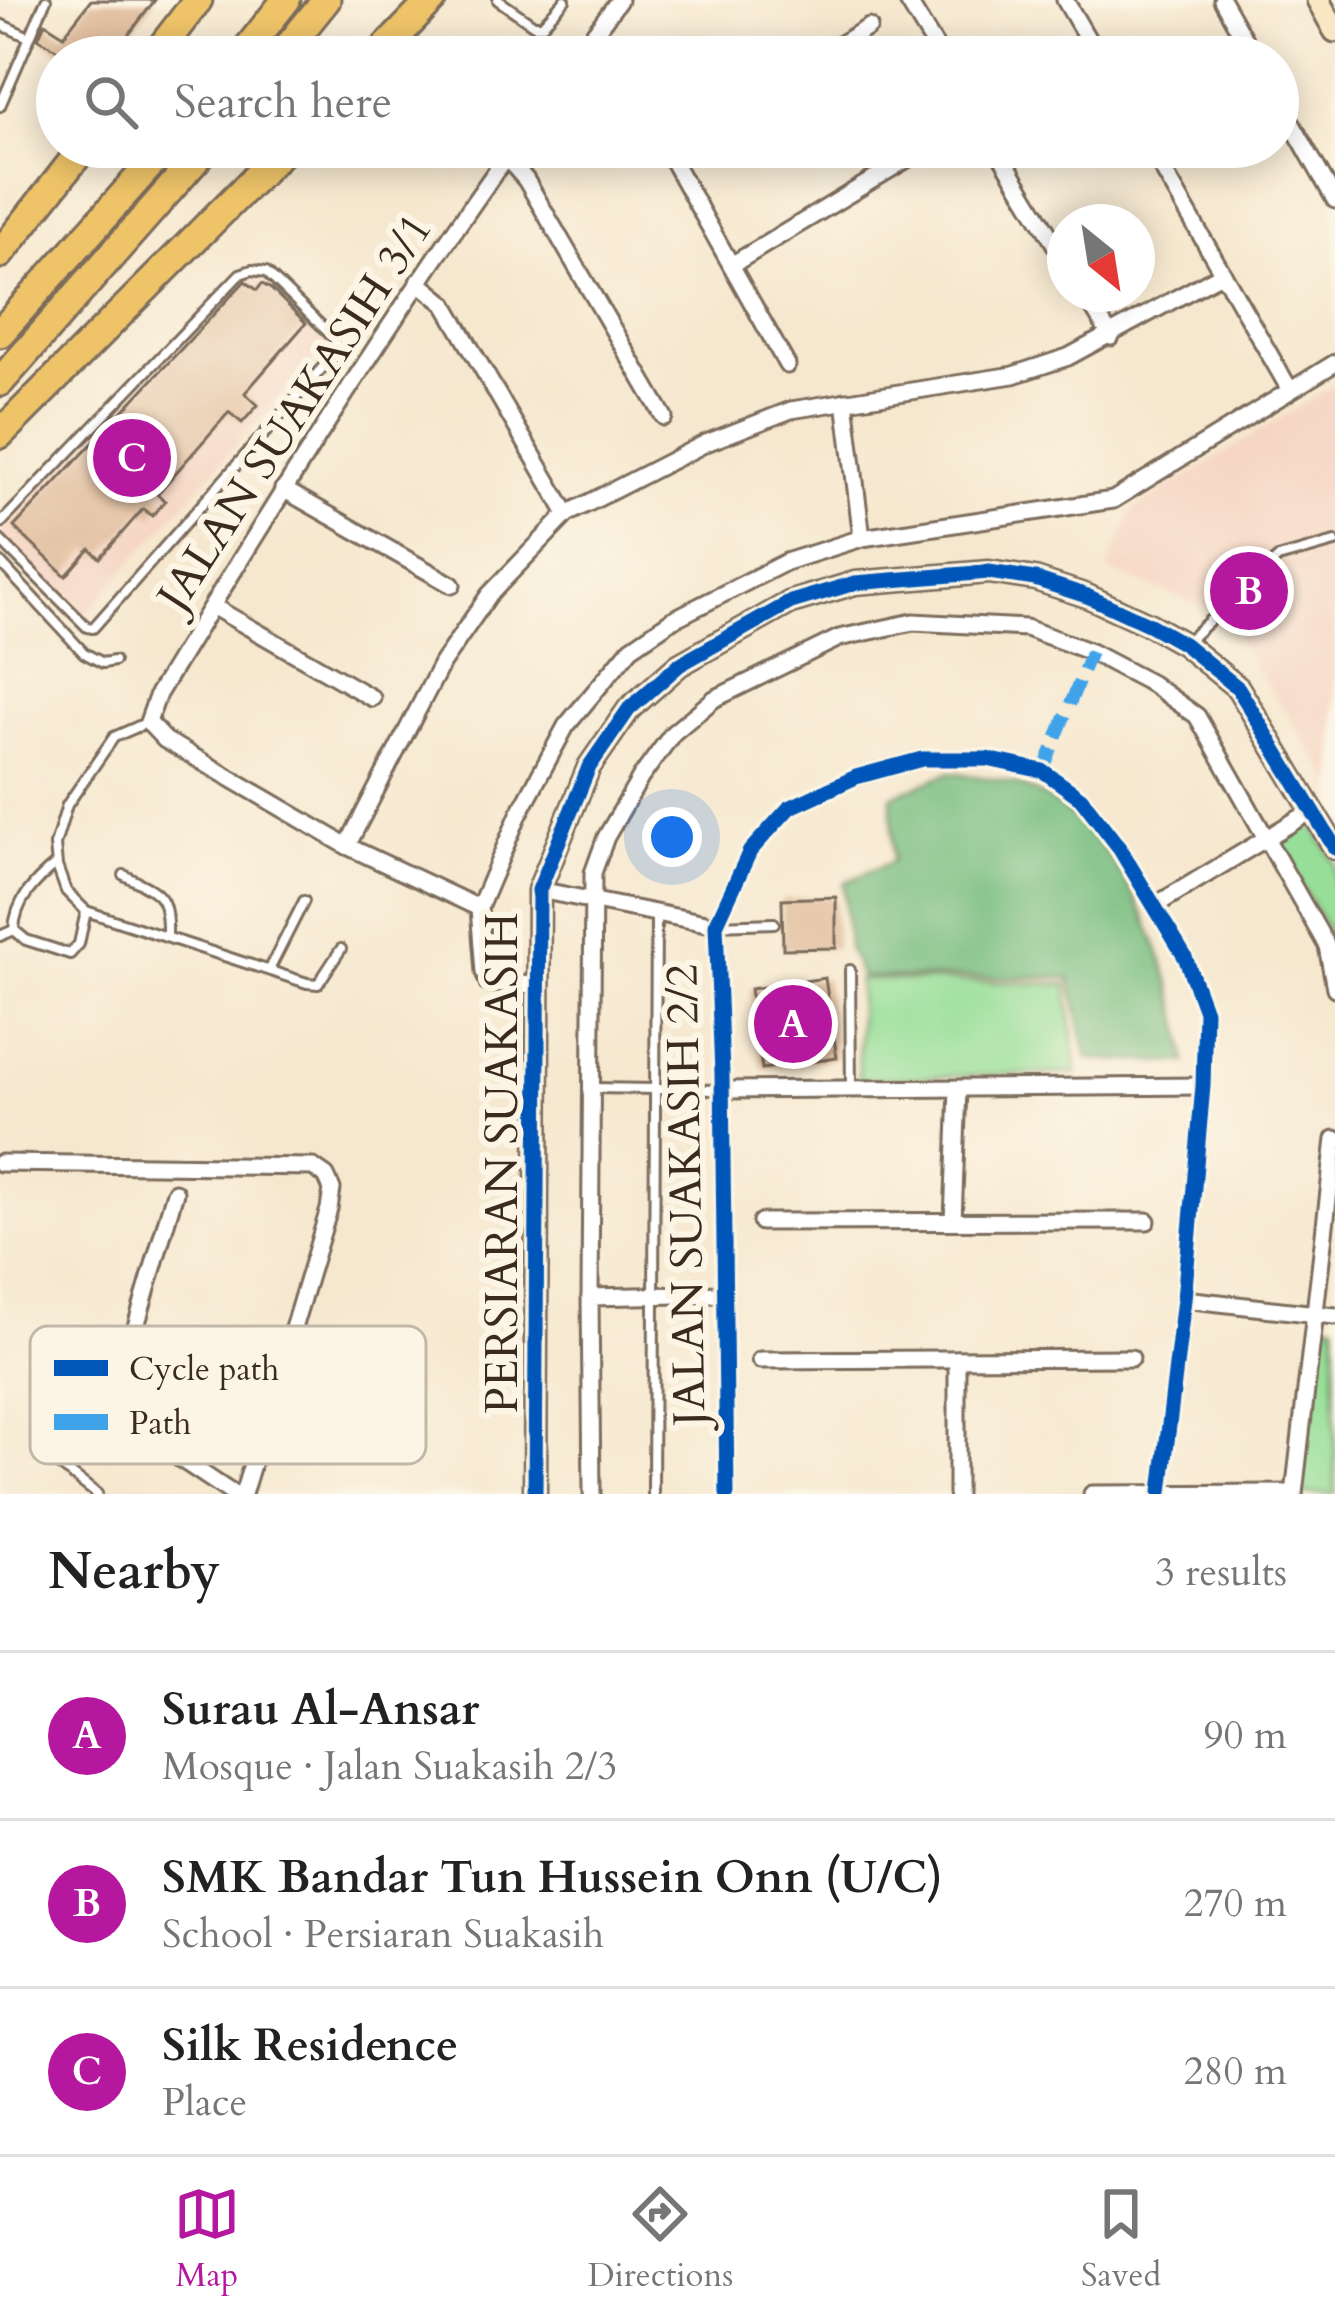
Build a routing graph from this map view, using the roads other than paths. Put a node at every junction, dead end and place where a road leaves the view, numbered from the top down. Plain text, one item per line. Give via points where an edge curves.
1 (46, 0) edge
2 (198, 0) edge
3 (286, 0) edge
4 (326, 0) edge
5 (412, 0) edge
6 (432, 0) edge
7 (498, 0) edge
8 (565, 0) edge
9 (619, 0) edge
10 (907, 0) edge
11 (1065, 0) edge
12 (1222, 0) edge
13 (1318, 0) edge
14 (0, 24) edge
15 (869, 27) dead end
16 (1335, 31) edge
17 (596, 32) junction
18 (170, 36) edge
19 (258, 36) edge
20 (297, 36) edge
21 (383, 36) edge
22 (397, 36) edge
23 (593, 36) edge
24 (598, 36) edge
25 (854, 36) edge
26 (929, 36) edge
27 (1086, 36) edge
28 (1242, 36) edge
29 (29, 38) junction
30 (0, 106) edge
31 (1299, 136) edge
32 (68, 168) edge
33 (147, 168) edge
34 (189, 168) edge
35 (265, 168) edge
36 (499, 168) edge
37 (519, 168) edge
38 (678, 168) edge
39 (892, 168) edge
40 (1009, 168) edge
41 (1162, 168) edge
42 (1335, 200) edge
43 (1047, 231) edge
44 (0, 254) edge
45 (733, 264) junction
46 (1223, 273) junction
47 (418, 282) junction
48 (1096, 312) edge
49 (0, 333) edge
50 (1111, 337) junction
51 (1335, 363) edge
52 (787, 365) dead end
53 (0, 382) edge
54 (1290, 391) junction
55 (845, 401) junction
56 (664, 417) dead end
57 (0, 434) edge
58 (283, 489) junction
59 (567, 514) junction
60 (0, 524) edge
61 (862, 538) junction
62 (0, 540) edge
63 (1335, 542) edge
64 (0, 562) edge
65 (452, 584) dead end
66 (212, 606) junction
67 (1184, 644) junction
68 (114, 661) dead end
69 (372, 698) dead end
70 (148, 722) junction
71 (1313, 810) junction
72 (1268, 839) junction
73 (347, 846) junction
74 (1335, 848) edge
75 (58, 863) junction
76 (124, 875) dead end
77 (539, 890) junction
78 (591, 898) junction
79 (304, 901) dead end
80 (1154, 906) junction
81 (479, 908) junction
82 (86, 911) junction
83 (656, 914) junction
84 (774, 923) dead end
85 (716, 925) junction
86 (14, 930) junction
87 (0, 936) edge
88 (167, 937) junction
89 (341, 949) dead end
90 (270, 968) junction
91 (850, 970) dead end
92 (537, 985) junction
93 (1335, 988) edge
94 (1203, 1086) junction
95 (590, 1088) junction
96 (656, 1088) junction
97 (851, 1088) junction
98 (958, 1089) junction
99 (722, 1090) junction
100 (1335, 1139) edge
101 (0, 1163) edge
102 (175, 1192) dead end
103 (953, 1221) junction
104 (1147, 1221) dead end
105 (761, 1222) dead end
106 (724, 1294) junction
107 (656, 1296) junction
108 (590, 1298) junction
109 (1184, 1299) junction
110 (1315, 1314) junction
111 (1335, 1316) edge
112 (136, 1326) edge
113 (294, 1326) edge
114 (1131, 1358) dead end
115 (957, 1359) junction
116 (760, 1360) dead end
117 (58, 1464) edge
118 (188, 1464) edge
119 (252, 1464) edge
120 (1161, 1492) edge
121 (1294, 1493) edge
122 (97, 1494) edge
123 (233, 1494) edge
124 (243, 1494) edge
125 (536, 1494) edge
126 (592, 1494) edge
127 (652, 1494) edge
128 (727, 1494) edge
129 (957, 1494) edge
130 (1092, 1494) edge

1 - 29 lane
2 - 18 highway
3 - 19 highway
4 - 20 highway
5 - 21 highway
6 - 22 highway
7 - 8 lane via 542,26
9 - 17 street
10 - 26 street
11 - 27 street
12 - 28 street
13 - 16 street
14 - 29 lane
15 - 25 street
17 - 23 street
17 - 24 street
29 - 30 lane
31 - 42 street
32 - 44 highway
33 - 49 highway
34 - 53 highway
35 - 57 highway
36 - 47 street, JALAN SUAKASIH 3/1
37 - 56 street
38 - 45 street
39 - 45 street
40 - 43 street
41 - 46 street
45 - 52 street
46 - 50 street
46 - 54 street
47 - 58 street, JALAN SUAKASIH 3/1
47 - 59 street via 445,304
48 - 50 street
50 - 55 street via 1012,375
51 - 54 street
54 - 61 street via 1113,500
55 - 59 street via 791,410 706,443
55 - 61 street
58 - 65 street
58 - 66 street, JALAN SUAKASIH 3/1
59 - 73 street via 489,595 442,664
60 - 62 lane via 240,274 266,272 334,338 338,350 93,628
61 - 81 street via 786,562 632,648 566,726
63 - 67 lane via 1278,558
64 - 68 lane via 84,653
66 - 69 street
66 - 70 street, JALAN SUAKASIH 3/1
67 - 71 street, PERSIARAN SUAKASIH via 1238,688
67 - 77 street, PERSIARAN SUAKASIH via 1087,596 989,572 855,583 791,602 679,665 629,709 589,767
70 - 73 street
70 - 75 lane via 114,737 67,805
71 - 72 street
71 - 74 street, PERSIARAN SUAKASIH
72 - 78 street via 1197,716 1152,684 1026,628 914,622 823,644 700,710 629,797 606,837
72 - 80 street
72 - 93 street via 1327,946
73 - 81 street
75 - 82 lane via 66,891
75 - 86 lane via 15,913
76 - 88 lane via 163,898
77 - 78 street
77 - 92 street, PERSIARAN SUAKASIH
78 - 83 street
78 - 95 street
79 - 90 lane
80 - 85 street, JALAN SUAKASIH 2/2 via 1081,798 1043,771 987,759 922,759 789,808 750,851
80 - 94 street, JALAN SUAKASIH 2/2 via 1205,1011
81 - 92 street via 488,983
82 - 86 lane via 70,954
82 - 88 lane
83 - 85 street
83 - 96 lane
84 - 85 lane
85 - 99 street, JALAN SUAKASIH 2/2
86 - 87 lane
88 - 90 lane
89 - 90 lane via 317,984
91 - 97 lane
92 - 125 street, PERSIARAN SUAKASIH
94 - 98 street
94 - 109 street, JALAN SUAKASIH 2/2
95 - 96 lane
95 - 108 street
96 - 99 lane
96 - 107 lane
97 - 98 street
97 - 99 street
98 - 103 street
99 - 106 street, JALAN SUAKASIH 2/2
100 - 110 street
101 - 113 street via 313,1167 332,1189
102 - 112 street
103 - 104 street
103 - 105 street
106 - 107 street
106 - 128 street, JALAN SUAKASIH 2/2
107 - 108 street
107 - 127 lane
108 - 126 street
109 - 110 street
109 - 120 street, JALAN SUAKASIH 2/2
110 - 111 street
110 - 121 street
114 - 115 street
115 - 116 street
115 - 129 street
117 - 122 lane
118 - 123 street
119 - 124 street
120 - 121 street
120 - 130 street

